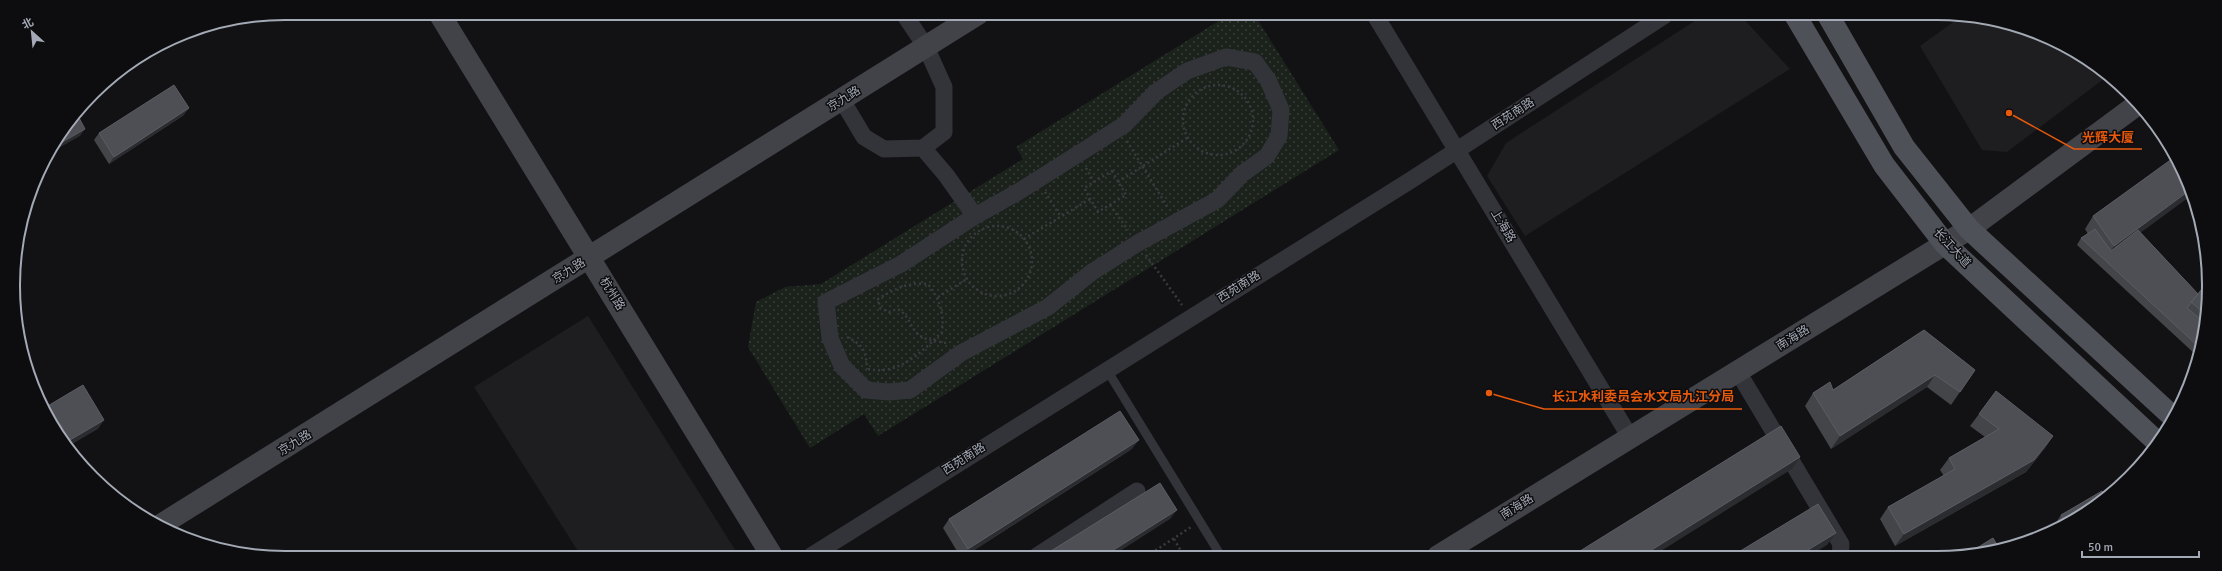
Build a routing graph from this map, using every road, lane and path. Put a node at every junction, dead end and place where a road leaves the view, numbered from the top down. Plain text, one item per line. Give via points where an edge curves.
1 (443, 20) edge
2 (908, 20) edge
3 (969, 20) edge
4 (1379, 20) edge
5 (1657, 20) edge
6 (1798, 20) edge
7 (1831, 20) edge
8 (926, 47) junction
9 (842, 100) junction
10 (2133, 107) edge
11 (1120, 128) junction
12 (1187, 138) junction
13 (923, 148) junction
14 (1457, 150) junction
15 (1143, 166) junction
16 (1037, 180) junction
17 (1118, 182) junction
18 (1090, 199) junction
19 (1110, 205) junction
20 (975, 216) junction
21 (1062, 217) junction
22 (1176, 222) junction
23 (1969, 229) junction
24 (1024, 239) junction
25 (1138, 243) junction
26 (1945, 244) junction
27 (590, 258) junction
28 (967, 279) junction
29 (938, 297) junction
30 (1191, 318) junction
31 (830, 338) junction
32 (934, 340) junction
33 (961, 353) junction
34 (1107, 370) junction
35 (1738, 372) junction
36 (862, 375) junction
37 (2169, 413) edge
38 (1630, 438) junction
39 (2153, 438) edge
40 (1137, 491) dead end
41 (165, 522) edge
42 (1200, 522) junction
43 (1174, 539) junction
44 (769, 551) edge
45 (818, 551) edge
46 (1045, 551) edge
47 (1155, 551) edge
48 (1181, 551) edge
49 (1218, 551) edge
50 (1446, 551) edge
51 (1840, 551) edge

1 - 27 main road, 杭州路
2 - 8 street
3 - 8 main road, 京九路
4 - 14 street, 上海路
5 - 14 street, 西苑南路
6 - 26 main road, 长江大道 via 1884,165
7 - 23 main road via 1904,147
8 - 9 main road, 京九路
8 - 13 street via 944,88 944,132
9 - 13 street via 864,137 884,149
9 - 27 main road, 京九路
10 - 23 main road, 南海路
11 - 15 path
11 - 16 street
11 - 22 street via 1156,92 1187,71 1226,57 1255,62 1268,80 1281,110 1279,136 1267,156 1242,174 1217,200
12 - 12 path via 1205,153 1222,154 1238,149 1251,131 1252,114 1245,99 1237,91 1215,86 1194,95 1183,115 1183,127
12 - 15 path
13 - 20 street
14 - 30 street, 西苑南路
14 - 38 street, 上海路
15 - 17 path
15 - 22 path
16 - 20 street
16 - 21 path
17 - 18 path via 1112,171 1084,188
17 - 19 path via 1126,195
18 - 19 path via 1098,212
18 - 21 path
19 - 25 path
20 - 31 street via 901,264 826,302
21 - 24 path
22 - 25 street
23 - 26 main road, 南海路
23 - 37 main road
24 - 28 path via 1006,227 994,226 983,229 966,245 962,256
24 - 28 path via 1030,249 1032,260 1030,272 1017,290 1001,295 984,294 974,288
25 - 30 path
25 - 33 street via 1092,272 1048,307
26 - 35 main road, 南海路
26 - 39 main road, 长江大道
27 - 41 main road, 京九路
27 - 44 main road, 杭州路
28 - 29 path
29 - 32 path via 944,315 942,332
29 - 32 path via 928,284 914,283 898,287 878,299 880,308 890,312 897,309 903,312 918,334 926,340
30 - 34 street, 西苑南路
31 - 36 street via 842,366
31 - 36 path via 847,337 860,344 867,357
32 - 33 path via 948,344
32 - 36 path via 913,359 893,368
33 - 36 street via 910,390 866,390
34 - 42 lane
34 - 45 street, 西苑南路
35 - 38 main road, 南海路
35 - 51 street via 1841,544
38 - 50 main road, 南海路
40 - 46 street
42 - 43 path
42 - 49 lane
43 - 47 path
43 - 48 path

